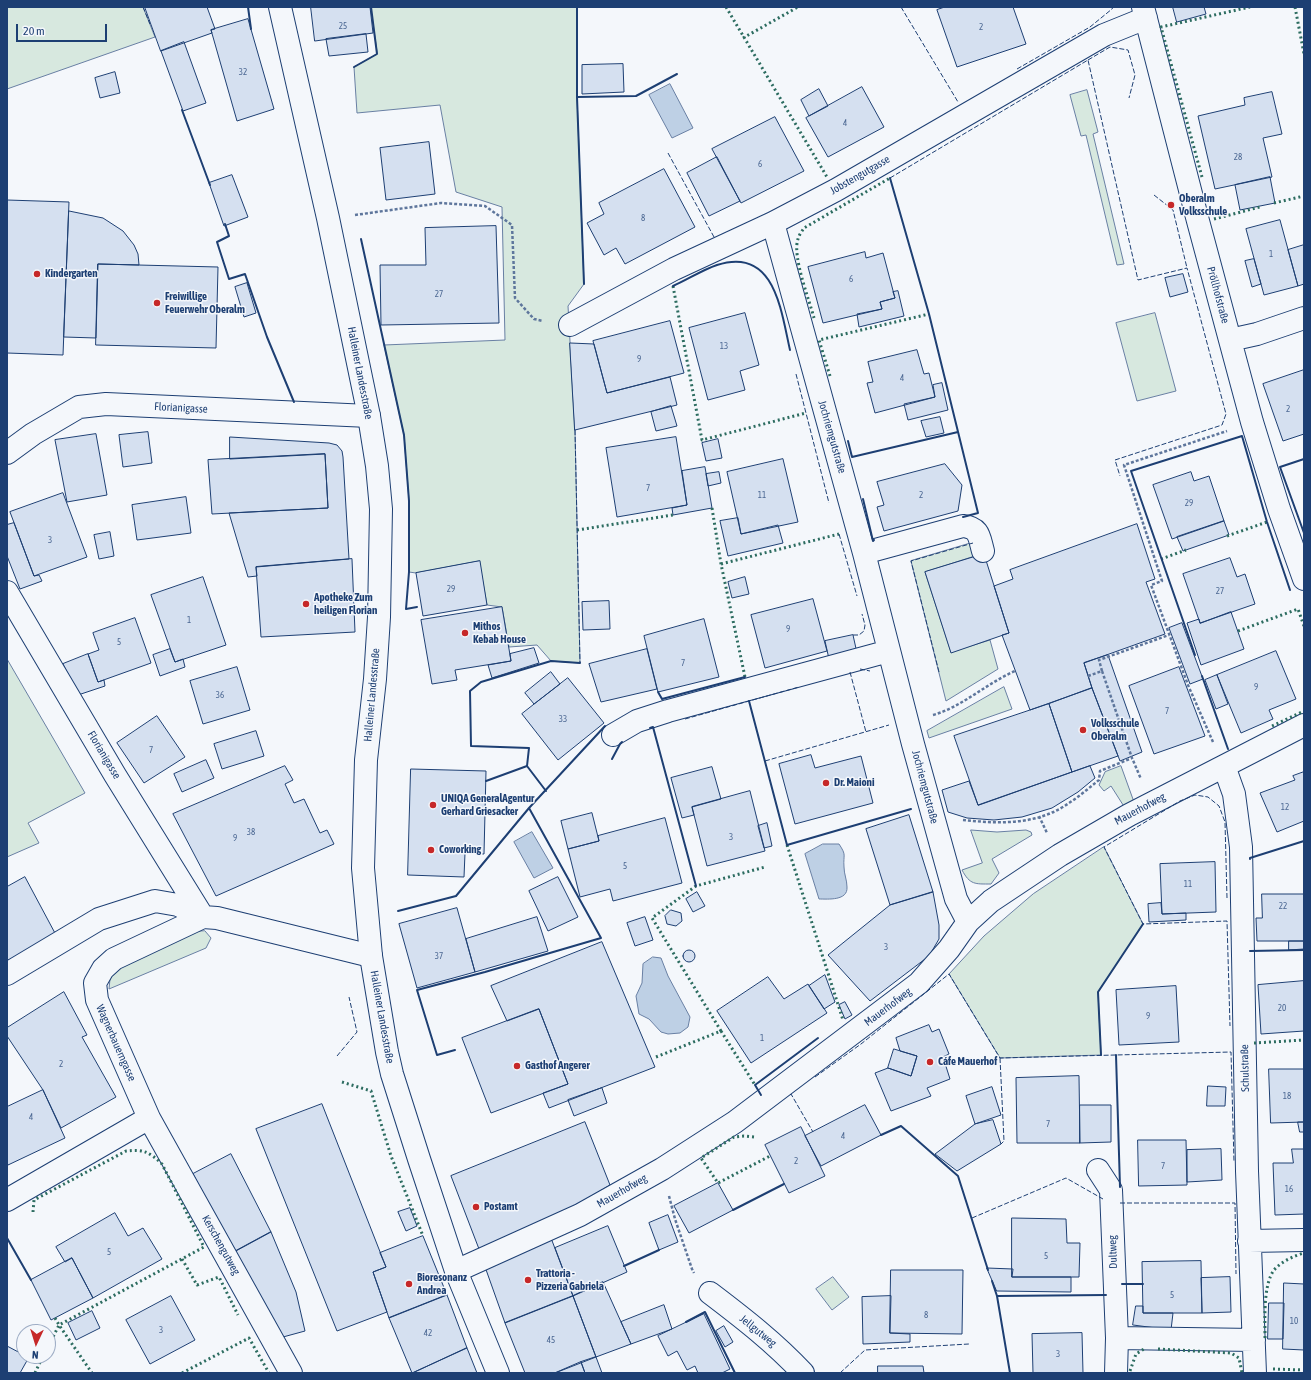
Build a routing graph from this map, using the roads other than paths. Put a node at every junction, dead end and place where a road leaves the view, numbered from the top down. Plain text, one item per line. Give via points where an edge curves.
1 (280, 7) edge
2 (1144, 13) edge
3 (773, 223) junction
4 (1304, 318) edge
5 (570, 325) road end
6 (1230, 340) junction
7 (369, 416) junction
8 (7, 453) edge
9 (983, 551) dead end
10 (864, 553) junction
11 (1304, 579) edge
12 (7, 592) edge
13 (889, 651) junction
14 (1304, 725) edge
15 (613, 736) dead end
16 (1224, 766) junction
17 (203, 917) junction
18 (968, 922) junction
19 (371, 956) junction
20 (7, 974) edge
21 (149, 1118) junction
22 (1098, 1170) dead end
23 (7, 1200) edge
24 (1304, 1240) edge
25 (1249, 1241) junction
26 (456, 1270) junction
27 (710, 1293) road end
28 (1117, 1338) junction
29 (1254, 1340) junction
30 (291, 1373) edge
31 (498, 1373) edge
32 (803, 1373) edge
33 (1116, 1373) edge
34 (1255, 1373) edge

1 - 7 street, Halleiner Landesstraße via 328,218
2 - 3 street, Jobstengutgasse via 836,190
2 - 6 street, Pröllhofstraße
3 - 5 street, Jobstengutgasse via 674,269
3 - 10 street, Jochriemgutstraße
4 - 6 street
6 - 11 street, Pröllhofstraße via 1252,422
7 - 8 street, Florianigasse via 106,404 86,406 79,407 33,434
7 - 19 street, Halleiner Landesstraße via 377,466 380,509 379,617 366,760 363,868
9 - 10 street via 978,532 971,527 963,526
10 - 13 street, Jochriemgutstraße
12 - 17 street, Florianigasse
13 - 15 street via 668,711 637,721
13 - 18 street, Jochriemgutstraße via 956,899
14 - 16 street, Mauerhofweg
16 - 18 street, Mauerhofweg via 1060,855 991,901
16 - 25 street, Schulstraße via 1234,794 1241,847
17 - 19 street via 217,918
17 - 20 street via 178,905 155,901 99,918
17 - 21 street, Wagnerbauerngasse via 114,959 103,969 95,983 97,1000
18 - 26 street, Mauerhofweg via 949,949 919,983 742,1118 662,1169 580,1215
19 - 26 street, Halleiner Landesstraße via 392,1074
21 - 23 street
21 - 30 street, Kerschengutweg
22 - 28 street, Dultweg via 1110,1190
24 - 25 street
25 - 29 street, Schulstraße
26 - 31 street, Halleiner Landesstraße
27 - 32 street, Jellgutweg via 767,1337
28 - 29 street
28 - 33 street, Dultweg
29 - 34 street, Schulstraße

